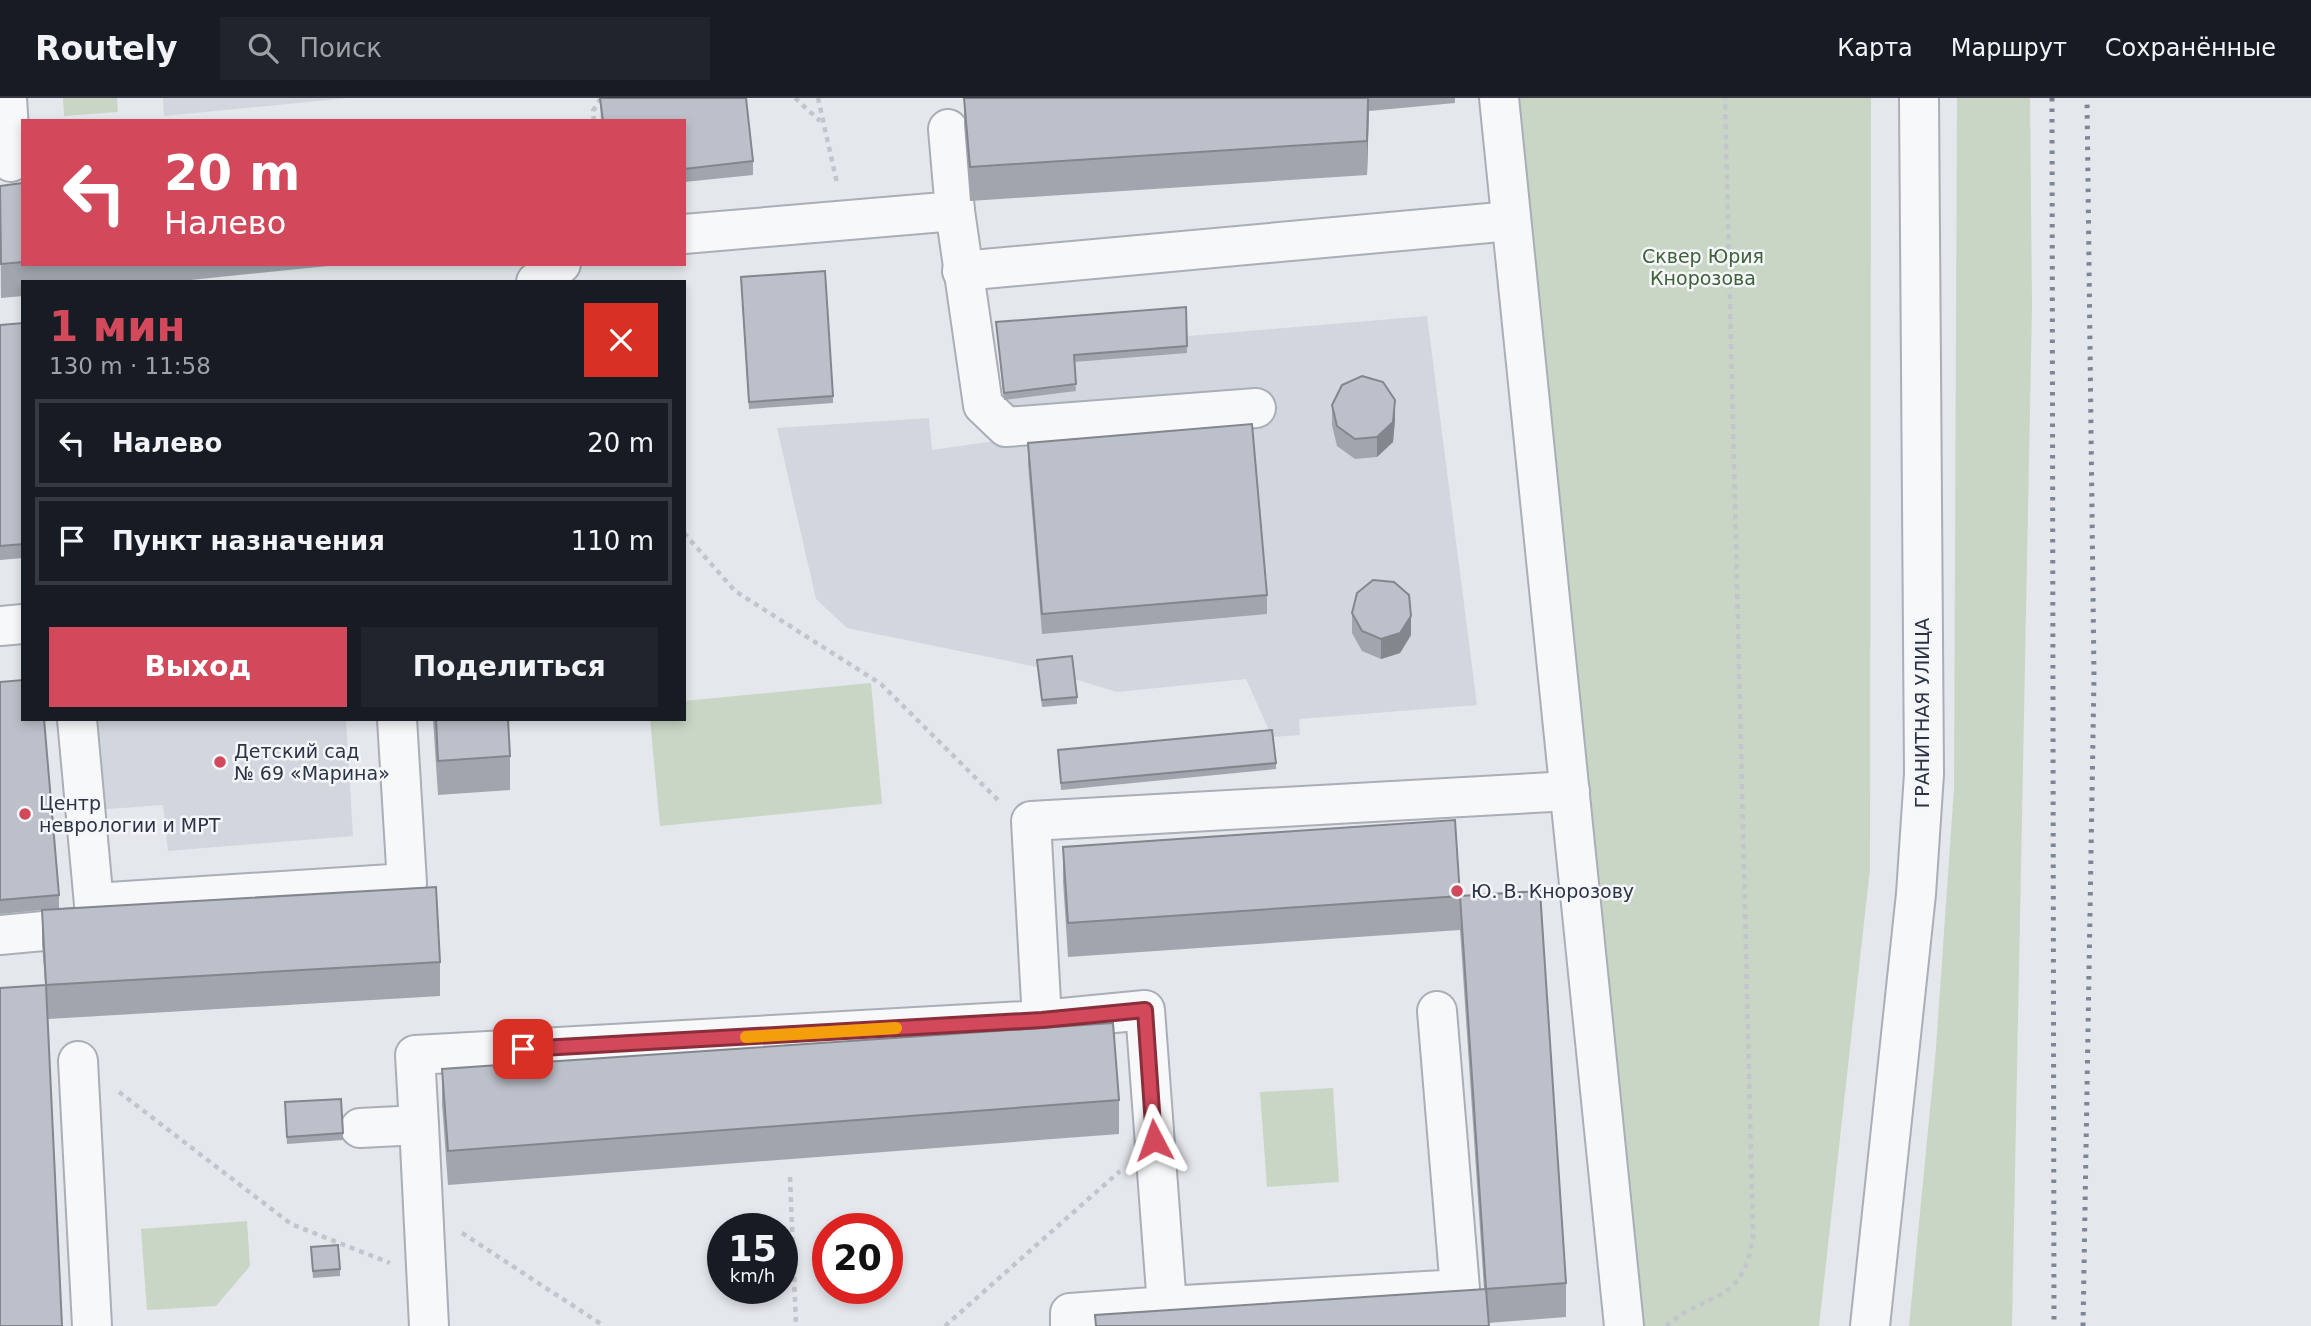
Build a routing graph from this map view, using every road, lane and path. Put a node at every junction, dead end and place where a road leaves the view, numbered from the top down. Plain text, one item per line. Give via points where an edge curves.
1 (7, 98) edge
2 (601, 98) edge
3 (795, 98) edge
4 (818, 98) edge
5 (1499, 98) edge
6 (1725, 98) edge
7 (1919, 98) edge
8 (594, 119) edge
9 (821, 122) junction
10 (948, 129) dead end
11 (11, 162) dead end
12 (955, 211) junction
13 (847, 220) junction
14 (1511, 221) junction
15 (686, 234) edge
16 (558, 266) edge
17 (962, 271) junction
18 (539, 280) edge
19 (1256, 408) dead end
20 (686, 535) edge
21 (21, 624) edge
22 (0, 626) edge
23 (77, 721) edge
24 (397, 721) edge
25 (1570, 791) junction
26 (1031, 821) junction
27 (94, 903) junction
28 (0, 935) edge
29 (1437, 1011) dead end
30 (1042, 1020) junction
31 (78, 1060) joint
32 (419, 1125) junction
33 (359, 1128) dead end
34 (1154, 1140) junction
35 (790, 1177) dead end
36 (423, 1207) junction
37 (427, 1277) junction
38 (1167, 1306) junction
39 (92, 1326) edge
40 (429, 1326) edge
41 (604, 1326) edge
42 (796, 1326) edge
43 (945, 1326) edge
44 (1070, 1326) edge
45 (1623, 1326) edge
46 (1666, 1326) edge
47 (1870, 1326) edge

1 - 11 street
2 - 8 path
3 - 9 path
4 - 9 path
5 - 14 street
6 - 46 path via 1753,1236 1745,1266 1730,1291 1680,1314
7 - 47 street, ГРАНИТНАЯ УЛИЦА via 1924,774 1916,894
9 - 13 path
10 - 12 street
12 - 13 street
12 - 17 street
13 - 15 street
14 - 17 street
14 - 25 street
16 - 18 street
17 - 19 street via 983,405 1006,427
20 - 26 path via 735,591 881,684 995,799
21 - 22 street
23 - 27 street
24 - 27 street via 407,883
25 - 26 street
25 - 45 street
26 - 30 street
27 - 28 street via 96,926
29 - 38 street via 1460,1289
30 - 32 street via 415,1055
30 - 34 street via 1145,1010
31 - 37 path via 291,1224
31 - 39 street
32 - 33 street
32 - 36 street
34 - 38 street
34 - 43 path
35 - 42 path
36 - 37 street
36 - 41 path
37 - 40 street
38 - 44 street via 1070,1313

